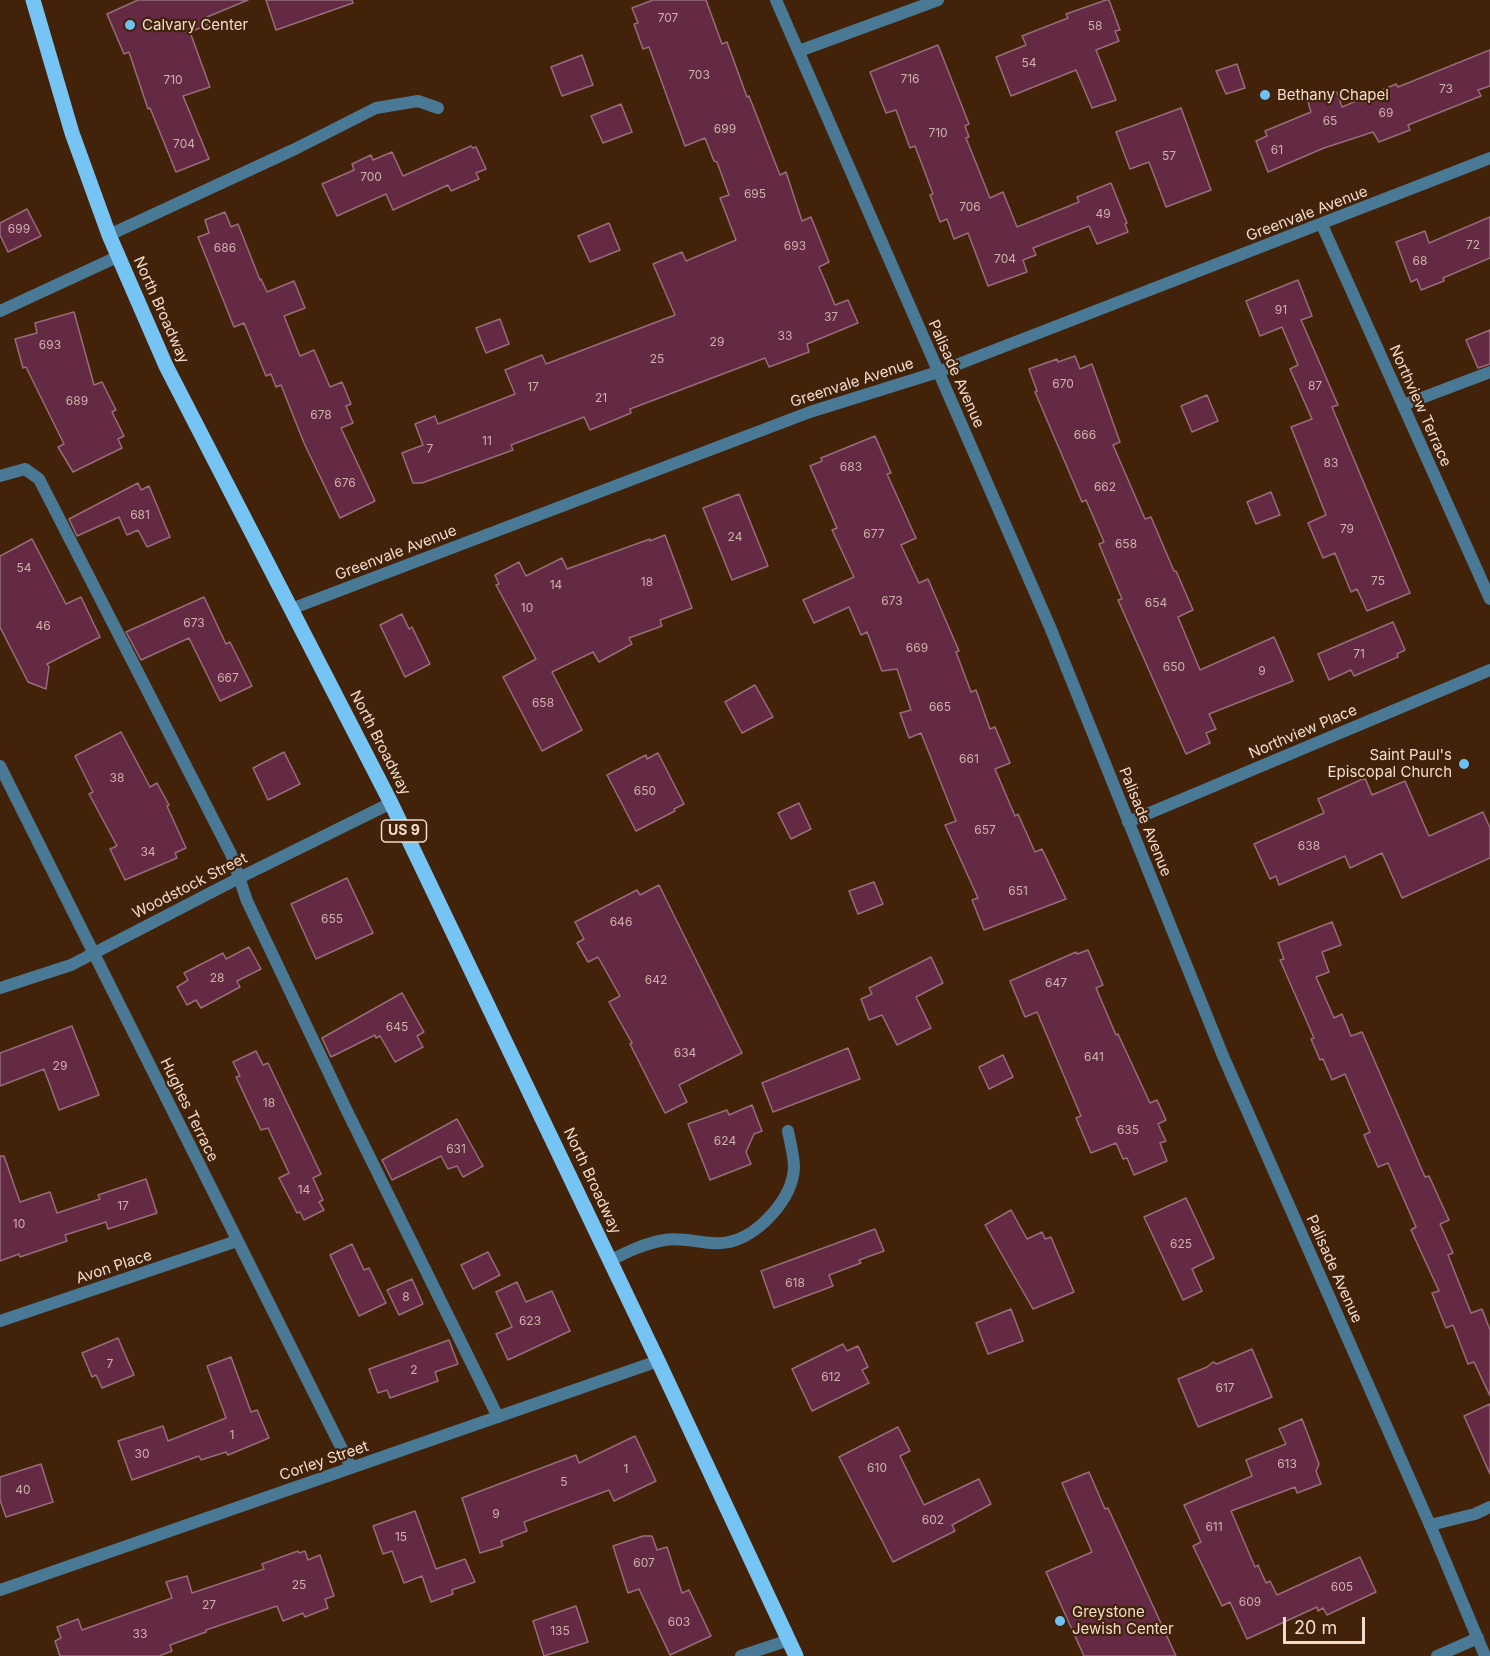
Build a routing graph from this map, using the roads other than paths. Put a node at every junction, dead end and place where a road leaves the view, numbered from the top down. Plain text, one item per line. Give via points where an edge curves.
1 (33, 0) edge
2 (776, 0) edge
3 (938, 0) edge
4 (799, 51) junction
5 (438, 108) dead end
6 (1490, 158) edge
7 (1322, 225) junction
8 (109, 235) junction
9 (117, 257) junction
10 (0, 311) edge
11 (938, 372) junction
12 (1490, 372) edge
13 (1403, 405) junction
14 (0, 476) edge
15 (1490, 599) edge
16 (291, 609) junction
17 (1490, 670) edge
18 (0, 766) edge
19 (391, 803) junction
20 (1128, 822) junction
21 (239, 878) junction
22 (93, 952) junction
23 (0, 988) edge
24 (788, 1131) dead end
25 (237, 1241) junction
26 (609, 1261) junction
27 (0, 1321) edge
28 (658, 1361) junction
29 (498, 1417) junction
30 (351, 1467) junction
31 (1490, 1507) edge
32 (1430, 1525) junction
33 (0, 1590) edge
34 (1478, 1638) junction
35 (789, 1640) junction
36 (741, 1656) edge
37 (796, 1656) edge
38 (1437, 1656) edge
39 (1485, 1656) edge

1 - 8 main road, North Broadway / US 9 via 72,133
2 - 4 street, Palisade Avenue
3 - 4 street
4 - 11 street, Palisade Avenue
5 - 8 street via 418,100 376,108
6 - 7 street, Greenvale Avenue
7 - 11 street, Greenvale Avenue
7 - 13 street, Northview Terrace
8 - 9 main road, North Broadway / US 9
9 - 10 street
9 - 16 main road, North Broadway / US 9 via 166,366
11 - 16 street, Greenvale Avenue via 810,412
11 - 20 street, Palisade Avenue via 1050,627
12 - 13 street
13 - 15 street, Northview Terrace
14 - 21 street via 25,469 39,479 231,854
16 - 19 main road, North Broadway / US 9
17 - 20 street, Northview Place
18 - 22 street, Hughes Terrace
19 - 21 street, Woodstock Street
19 - 26 main road, North Broadway / US 9
20 - 32 street, Palisade Avenue via 1223,1056
21 - 22 street, Woodstock Street
21 - 29 street via 336,1088
22 - 23 street, Woodstock Street via 71,965
22 - 25 street, Hughes Terrace
24 - 26 street via 794,1168 786,1195 768,1220 728,1243 668,1239
25 - 27 street, Avon Place
25 - 30 street, Hughes Terrace
26 - 28 main road, North Broadway / US 9
28 - 29 street, Corley Street
28 - 35 main road, North Broadway / US 9
29 - 30 street, Corley Street
30 - 33 street, Corley Street
31 - 32 street
32 - 34 street, Palisade Avenue
34 - 38 street
34 - 39 street, Palisade Avenue
35 - 36 street
35 - 37 main road, North Broadway / US 9

